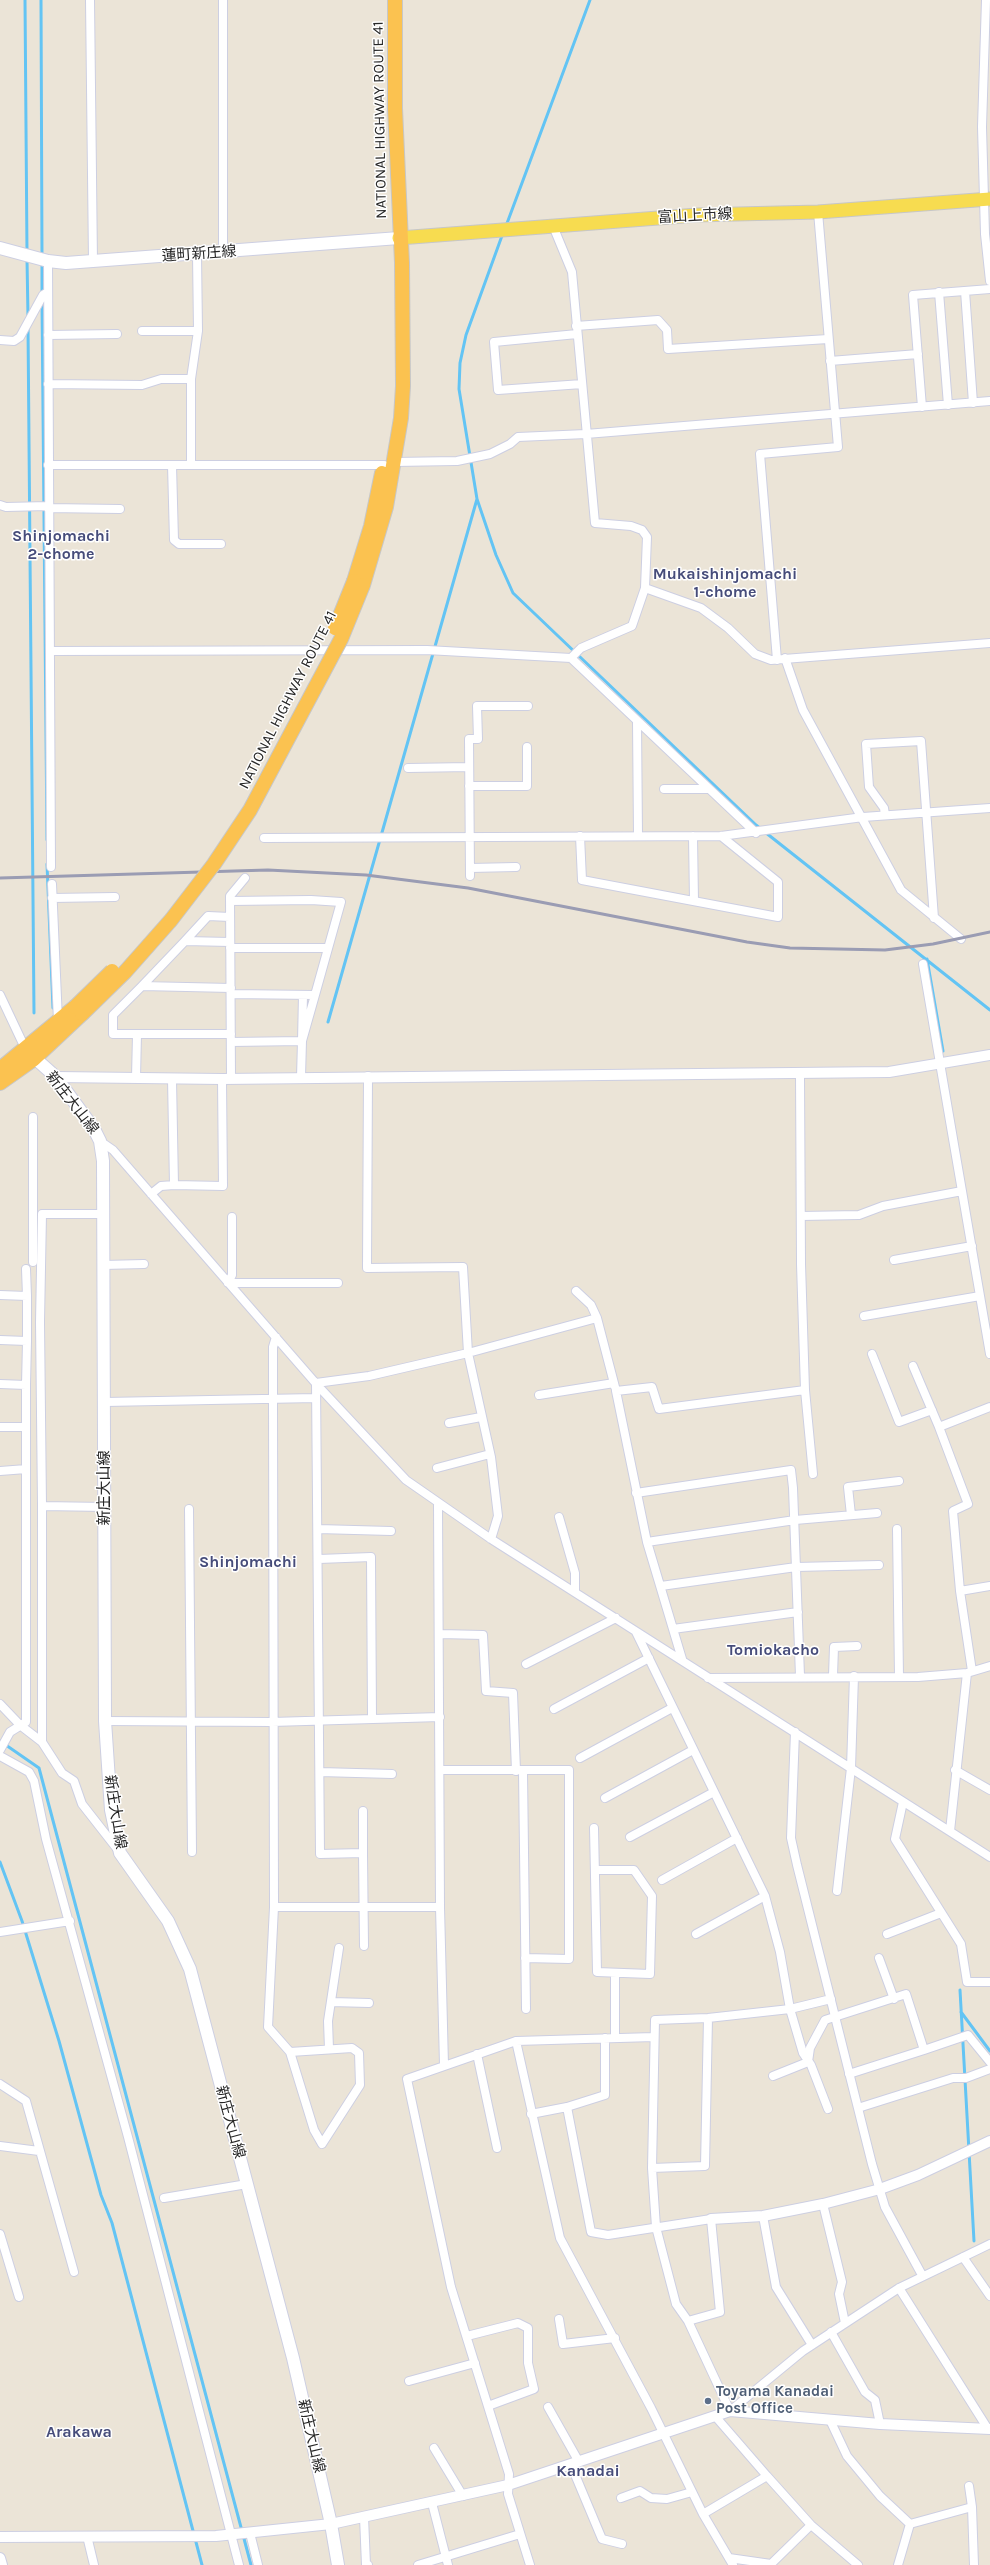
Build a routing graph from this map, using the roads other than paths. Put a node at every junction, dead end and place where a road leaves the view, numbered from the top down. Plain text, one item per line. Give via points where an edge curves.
1 (90, 0) edge
2 (223, 0) edge
3 (395, 0) edge
4 (986, 0) edge
5 (987, 200) edge
6 (818, 212) junction
7 (554, 226) junction
8 (400, 238) junction
9 (0, 248) edge
10 (223, 252) junction
11 (197, 254) junction
12 (46, 261) junction
13 (93, 262) junction
14 (990, 281) edge
15 (990, 289) edge
16 (965, 291) junction
17 (48, 292) junction
18 (939, 292) junction
19 (577, 330) junction
20 (142, 331) dead end
21 (198, 331) junction
22 (117, 334) dead end
23 (48, 335) junction
24 (828, 339) junction
25 (0, 340) edge
26 (918, 354) junction
27 (830, 361) junction
28 (191, 379) junction
29 (48, 384) junction
30 (582, 384) junction
31 (990, 401) edge
32 (973, 403) junction
33 (948, 405) junction
34 (922, 407) junction
35 (836, 414) junction
36 (586, 434) junction
37 (191, 464) junction
38 (389, 464) junction
39 (48, 465) junction
40 (172, 465) junction
41 (0, 505) edge
42 (48, 507) junction
43 (120, 508) dead end
44 (221, 544) dead end
45 (645, 588) junction
46 (990, 643) edge
47 (50, 651) junction
48 (571, 658) junction
49 (781, 659) junction
50 (528, 706) dead end
51 (636, 721) junction
52 (527, 747) dead end
53 (469, 767) junction
54 (408, 768) dead end
55 (469, 786) junction
56 (664, 789) dead end
57 (709, 789) junction
58 (990, 808) edge
59 (926, 812) junction
60 (884, 815) junction
61 (863, 817) junction
62 (756, 833) junction
63 (469, 836) junction
64 (580, 836) junction
65 (638, 836) junction
66 (693, 836) junction
67 (721, 836) junction
68 (264, 838) dead end
69 (51, 867) dead end
70 (516, 867) dead end
71 (245, 878) dead end
72 (52, 884) dead end
73 (115, 897) dead end
74 (52, 898) junction
75 (230, 901) junction
76 (694, 901) junction
77 (230, 917) junction
78 (934, 918) junction
79 (961, 939) dead end
80 (185, 941) junction
81 (230, 945) junction
82 (328, 948) junction
83 (923, 964) dead end
84 (142, 986) junction
85 (231, 991) junction
86 (0, 995) edge
87 (303, 995) junction
88 (315, 995) junction
89 (79, 1010) junction
90 (58, 1021) junction
91 (137, 1034) junction
92 (231, 1038) junction
93 (302, 1041) junction
94 (30, 1053) junction
95 (990, 1055) edge
96 (941, 1064) junction
97 (0, 1069) edge
98 (800, 1074) junction
99 (368, 1076) junction
100 (56, 1077) junction
101 (302, 1077) junction
102 (136, 1078) junction
103 (172, 1079) junction
104 (227, 1079) junction
105 (0, 1083) edge
106 (33, 1118) dead end
107 (100, 1141) junction
108 (174, 1185) junction
109 (962, 1191) junction
110 (151, 1194) junction
111 (33, 1203) junction
112 (42, 1214) junction
113 (103, 1214) junction
114 (801, 1216) junction
115 (232, 1217) dead end
116 (972, 1246) junction
117 (894, 1260) dead end
118 (33, 1262) dead end
119 (144, 1264) dead end
120 (103, 1265) junction
121 (26, 1269) dead end
122 (228, 1283) junction
123 (338, 1283) dead end
124 (576, 1291) dead end
125 (0, 1295) edge
126 (27, 1296) junction
127 (980, 1296) junction
128 (864, 1316) dead end
129 (598, 1318) junction
130 (276, 1337) junction
131 (0, 1340) edge
132 (27, 1341) junction
133 (468, 1353) junction
134 (872, 1354) dead end
135 (990, 1354) edge
136 (913, 1366) dead end
137 (316, 1383) junction
138 (0, 1384) edge
139 (26, 1385) junction
140 (615, 1387) junction
141 (805, 1390) junction
142 (540, 1395) dead end
143 (316, 1398) junction
144 (273, 1399) junction
145 (105, 1402) junction
146 (990, 1407) edge
147 (932, 1410) junction
148 (482, 1417) junction
149 (449, 1423) dead end
150 (0, 1427) edge
151 (26, 1427) junction
152 (939, 1427) junction
153 (490, 1454) junction
154 (437, 1468) dead end
155 (26, 1469) junction
156 (0, 1471) edge
157 (813, 1474) dead end
158 (899, 1481) dead end
159 (636, 1493) junction
160 (438, 1504) junction
161 (42, 1506) junction
162 (105, 1507) junction
163 (189, 1509) dead end
164 (877, 1513) dead end
165 (851, 1516) junction
166 (559, 1517) dead end
167 (795, 1520) junction
168 (318, 1528) junction
169 (897, 1529) dead end
170 (391, 1531) dead end
171 (491, 1539) junction
172 (647, 1542) junction
173 (319, 1559) junction
174 (879, 1565) dead end
175 (796, 1567) junction
176 (660, 1586) junction
177 (990, 1586) edge
178 (960, 1591) junction
179 (575, 1592) junction
180 (798, 1612) junction
181 (616, 1618) junction
182 (673, 1629) junction
183 (636, 1631) junction
184 (440, 1634) junction
185 (857, 1646) dead end
186 (649, 1658) junction
187 (682, 1659) junction
188 (526, 1664) dead end
189 (990, 1666) edge
190 (970, 1672) junction
191 (800, 1676) junction
192 (833, 1676) junction
193 (854, 1676) junction
194 (899, 1677) junction
195 (708, 1678) junction
196 (0, 1704) edge
197 (672, 1708) junction
198 (554, 1710) dead end
199 (440, 1717) junction
200 (372, 1719) junction
201 (319, 1720) junction
202 (105, 1721) junction
203 (191, 1721) junction
204 (272, 1722) junction
205 (20, 1725) junction
206 (795, 1732) junction
207 (42, 1742) junction
208 (693, 1750) junction
209 (0, 1751) edge
210 (580, 1758) dead end
211 (851, 1768) junction
212 (440, 1770) junction
213 (955, 1770) junction
214 (519, 1771) junction
215 (320, 1772) junction
216 (392, 1774) dead end
217 (990, 1790) edge
218 (714, 1792) junction
219 (605, 1798) dead end
220 (903, 1802) junction
221 (363, 1811) dead end
222 (594, 1828) dead end
223 (950, 1831) junction
224 (630, 1837) dead end
225 (738, 1838) junction
226 (192, 1852) dead end
227 (120, 1853) junction
228 (363, 1853) junction
229 (990, 1857) edge
230 (595, 1870) junction
231 (662, 1880) dead end
232 (837, 1891) dead end
233 (765, 1896) junction
234 (274, 1907) junction
235 (364, 1907) junction
236 (440, 1907) junction
237 (941, 1913) junction
238 (70, 1921) junction
239 (0, 1932) edge
240 (696, 1934) dead end
241 (887, 1934) dead end
242 (364, 1946) dead end
243 (339, 1948) dead end
244 (525, 1958) junction
245 (879, 1958) dead end
246 (615, 1974) junction
247 (990, 1982) edge
248 (830, 1999) junction
249 (894, 1999) junction
250 (331, 2002) junction
251 (369, 2003) dead end
252 (526, 2009) dead end
253 (790, 2009) junction
254 (836, 2017) junction
255 (708, 2018) junction
256 (654, 2037) junction
257 (605, 2038) junction
258 (615, 2038) junction
259 (516, 2041) junction
260 (329, 2050) junction
261 (924, 2050) junction
262 (290, 2052) junction
263 (477, 2054) junction
264 (808, 2062) junction
265 (990, 2062) edge
266 (444, 2065) junction
267 (990, 2069) edge
268 (849, 2074) junction
269 (773, 2076) dead end
270 (0, 2084) edge
271 (567, 2107) junction
272 (858, 2108) junction
273 (828, 2109) dead end
274 (531, 2114) junction
275 (990, 2141) edge
276 (0, 2146) edge
277 (497, 2148) dead end
278 (39, 2151) junction
279 (652, 2168) junction
280 (247, 2184) junction
281 (880, 2189) junction
282 (164, 2198) dead end
283 (823, 2204) junction
284 (763, 2216) junction
285 (711, 2218) junction
286 (656, 2227) junction
287 (0, 2234) edge
288 (990, 2244) edge
289 (963, 2257) junction
290 (74, 2272) dead end
291 (922, 2275) junction
292 (899, 2288) junction
293 (19, 2296) dead end
294 (990, 2296) edge
295 (558, 2319) dead end
296 (688, 2321) junction
297 (845, 2323) junction
298 (831, 2332) junction
299 (467, 2336) junction
300 (615, 2338) junction
301 (812, 2345) junction
302 (475, 2363) junction
303 (409, 2381) dead end
304 (488, 2406) junction
305 (548, 2407) dead end
306 (730, 2411) junction
307 (715, 2416) junction
308 (830, 2420) junction
309 (880, 2424) junction
310 (989, 2429) edge
311 (664, 2434) junction
312 (434, 2448) dead end
313 (575, 2463) junction
314 (768, 2476) junction
315 (508, 2485) junction
316 (969, 2486) dead end
317 (692, 2492) junction
318 (463, 2496) junction
319 (621, 2498) dead end
320 (432, 2503) junction
321 (972, 2507) junction
322 (703, 2514) junction
323 (364, 2517) junction
324 (331, 2524) junction
325 (910, 2524) junction
326 (811, 2525) junction
327 (250, 2533) junction
328 (520, 2534) junction
329 (232, 2535) junction
330 (87, 2536) junction
331 (0, 2537) edge
332 (622, 2544) dead end
333 (0, 2558) edge
334 (442, 2562) edge
335 (731, 2562) edge
336 (772, 2564) edge
337 (2, 2565) edge
338 (94, 2565) edge
339 (240, 2565) edge
340 (258, 2565) edge
341 (338, 2565) edge
342 (368, 2565) edge
343 (418, 2565) edge
344 (530, 2565) edge
345 (858, 2565) edge
346 (898, 2565) edge
347 (974, 2565) edge

1 - 13 street
2 - 10 street
3 - 8 highway, NATIONAL HIGHWAY ROUTE 41 via 395,108
4 - 5 street via 982,127
5 - 6 main road, 富山上市線
5 - 14 street
6 - 7 main road, 富山上市線 via 697,215
6 - 24 street via 826,286
7 - 8 main road, 富山上市線
7 - 19 street via 572,272
8 - 10 main road, 蓮町新庄線
8 - 38 highway, NATIONAL HIGHWAY ROUTE 41 via 403,386
9 - 12 main road, 蓮町新庄線
10 - 11 main road, 蓮町新庄線
11 - 13 main road, 蓮町新庄線
11 - 21 street
12 - 13 main road, 蓮町新庄線
12 - 17 street
15 - 16 street
16 - 18 street
16 - 32 street
17 - 23 street
17 - 25 street via 43,295 20,337 14,341
18 - 26 street via 913,295
18 - 33 street
19 - 24 street via 658,320 667,330 668,349
19 - 30 street
19 - 30 street via 494,342 498,390
20 - 21 street
21 - 28 street
22 - 23 street
23 - 29 street
24 - 27 street
26 - 27 street
26 - 34 street
27 - 35 street
28 - 29 street via 161,379 142,385
28 - 37 street
29 - 39 street
30 - 36 street
31 - 32 street
32 - 33 street
33 - 34 street
34 - 35 street
35 - 36 street
35 - 49 street via 838,446 760,454
36 - 38 street via 518,437 490,454 457,461
36 - 45 street via 595,523 631,526 642,530 647,537
37 - 38 street
37 - 40 street
38 - 89 highway, NATIONAL HIGHWAY ROUTE 41, bridge via 380,532 358,583 338,646 250,810 214,864 171,920 125,972
39 - 40 street
39 - 42 street
40 - 44 street via 174,540 179,544
41 - 42 street
42 - 43 street
42 - 47 street
45 - 48 street via 632,626 581,648
45 - 49 street via 701,608 728,628 755,654
46 - 49 street
47 - 48 street via 427,650
47 - 69 street
48 - 51 street
49 - 61 street via 803,710
50 - 53 street via 477,706 478,739 469,739
51 - 57 street
51 - 65 street
52 - 55 street via 527,786
53 - 54 street
53 - 55 street
55 - 63 street
56 - 57 street
57 - 62 street
58 - 59 street
59 - 60 street
59 - 60 street via 921,741 866,744 869,787 884,808
59 - 78 street
60 - 61 street
61 - 62 street
61 - 78 street via 901,890
62 - 67 street
63 - 64 street
63 - 68 street
63 - 70 street via 470,872
64 - 65 street
64 - 76 street via 582,880
65 - 66 street
66 - 67 street
66 - 76 street
67 - 76 street via 778,882 778,917
71 - 75 street via 230,896
72 - 74 street
73 - 74 street
74 - 90 street
75 - 77 street
75 - 82 street via 340,902
77 - 80 street via 208,916
77 - 81 street
78 - 79 street
80 - 81 street
80 - 84 street
81 - 82 street
81 - 85 street
82 - 88 street
83 - 96 street
84 - 85 street
84 - 91 street via 113,1016 113,1034
85 - 87 street
85 - 92 street
86 - 94 street
87 - 88 street
87 - 93 street
88 - 93 street
89 - 90 highway, NATIONAL HIGHWAY ROUTE 41
89 - 94 highway, NATIONAL HIGHWAY ROUTE 41
90 - 94 highway, NATIONAL HIGHWAY ROUTE 41
91 - 92 street
91 - 102 street
92 - 93 street
92 - 104 street
93 - 101 street
94 - 97 highway, NATIONAL HIGHWAY ROUTE 41
94 - 100 main road, 新庄大山線
94 - 105 highway, NATIONAL HIGHWAY ROUTE 41
95 - 96 street
96 - 98 street via 889,1072
96 - 109 street
98 - 99 street
98 - 114 street
99 - 101 street
99 - 133 street via 367,1268 462,1268
100 - 102 street
100 - 107 main road, 新庄大山線
101 - 104 street
102 - 103 street
103 - 104 street
103 - 108 street
104 - 108 street via 223,1186
106 - 111 street
107 - 110 street via 113,1150
107 - 113 main road, 新庄大山線 via 103,1161
108 - 110 street via 161,1186
109 - 114 street via 883,1206 859,1215
109 - 116 street
110 - 122 street
111 - 112 street
111 - 118 street
112 - 113 street
112 - 161 street
113 - 120 main road, 新庄大山線
114 - 141 street
115 - 122 street via 232,1275
116 - 117 street
116 - 127 street
119 - 120 street
120 - 145 main road, 新庄大山線
121 - 126 street
122 - 123 street
122 - 130 street
124 - 129 street via 591,1305
125 - 126 street
126 - 132 street
127 - 128 street
127 - 135 street
129 - 133 street
129 - 140 street
130 - 137 street
130 - 144 street via 273,1347
131 - 132 street
132 - 139 street
133 - 137 street via 369,1376
133 - 148 street
134 - 147 street via 899,1422
136 - 147 street
137 - 143 street
137 - 160 street via 406,1480
138 - 139 street
139 - 151 street
140 - 141 street via 652,1387 660,1409
140 - 142 street
140 - 159 street
141 - 157 street
143 - 144 street
143 - 168 street
144 - 145 street
144 - 204 street
145 - 162 main road, 新庄大山線
146 - 152 street
147 - 152 street
148 - 149 street
148 - 153 street
150 - 151 street
151 - 155 street
152 - 178 street via 968,1504 953,1511
153 - 154 street
153 - 171 street via 498,1516
155 - 156 street
155 - 205 street via 26,1722
158 - 165 street via 848,1487
159 - 167 street via 791,1470
159 - 172 street
160 - 171 street
160 - 184 street
161 - 162 street
161 - 207 street
162 - 202 main road, 新庄大山線
163 - 203 street
164 - 165 street
165 - 167 street
166 - 179 street via 575,1574
167 - 172 street
167 - 175 street
168 - 170 street
168 - 173 street
169 - 194 street
171 - 179 street
172 - 176 street
173 - 200 street via 370,1557
173 - 201 street
174 - 175 street
175 - 176 street
175 - 180 street
176 - 182 street
177 - 178 street
178 - 190 street
179 - 181 street
180 - 182 street
180 - 191 street
181 - 183 street
181 - 188 street
182 - 187 street
183 - 186 street
183 - 187 street
184 - 199 street
184 - 214 street via 483,1635 486,1691 513,1693
185 - 192 street via 834,1647
186 - 197 street
186 - 198 street
187 - 195 street
189 - 190 street
190 - 194 street
190 - 213 street
191 - 192 street
191 - 195 street
192 - 193 street
193 - 194 street
193 - 211 street
195 - 206 street
196 - 205 street
197 - 208 street
197 - 210 street
199 - 200 street
199 - 212 street
200 - 201 street
201 - 204 street
201 - 215 street
202 - 203 street
202 - 227 main road, 新庄大山線 via 109,1796
203 - 204 street
203 - 226 street
204 - 234 street
205 - 207 street
205 - 209 street via 10,1732
206 - 211 street
206 - 248 street via 791,1838
207 - 227 street via 62,1773 74,1781 82,1804
208 - 218 street
208 - 219 street
209 - 238 street via 29,1772 34,1781 46,1839
211 - 220 street
211 - 232 street
212 - 214 street
212 - 236 street
213 - 217 street
213 - 223 street
214 - 244 street
214 - 244 street via 569,1770 569,1959
215 - 216 street
215 - 228 street via 320,1854
218 - 224 street
218 - 225 street
220 - 223 street
220 - 237 street via 895,1839
221 - 228 street
222 - 230 street
223 - 229 street
225 - 231 street
225 - 233 street
227 - 280 main road, 新庄大山線 via 168,1921 183,1950 203,2014
228 - 235 street
230 - 246 street via 597,1972
230 - 246 street via 634,1870 652,1896 650,1974
233 - 240 street
233 - 253 street via 780,1952
234 - 235 street
234 - 262 street via 268,2027
235 - 236 street
235 - 242 street
236 - 266 street
237 - 241 street
237 - 247 street via 962,1944 967,1982
238 - 239 street
238 - 329 street
243 - 250 street
244 - 252 street
245 - 249 street
246 - 258 street
248 - 253 street
248 - 254 street
249 - 254 street
249 - 261 street via 906,1994
250 - 251 street
250 - 260 street via 328,2021
253 - 255 street
253 - 264 street
254 - 264 street via 825,2020 818,2031 810,2048
254 - 268 street
255 - 256 street via 655,2020
255 - 279 street via 705,2166
256 - 258 street
256 - 279 street
257 - 258 street
257 - 259 street
257 - 271 street via 605,2095
259 - 263 street
259 - 274 street
260 - 262 street
260 - 262 street via 352,2048 359,2053 360,2085 322,2144 314,2130
261 - 265 street via 968,2035
261 - 268 street
263 - 266 street
263 - 277 street
264 - 269 street
264 - 273 street
266 - 299 street via 407,2079 439,2237
267 - 272 street
268 - 272 street
270 - 278 street via 26,2101
271 - 274 street
271 - 286 street via 591,2232 608,2235
272 - 281 street
274 - 300 street via 560,2238
275 - 281 street via 924,2173
276 - 278 street
278 - 290 street
279 - 286 street
280 - 282 street
280 - 324 main road, 新庄大山線 via 293,2358
281 - 283 street
281 - 291 street via 885,2207
283 - 284 street
283 - 297 street via 842,2282 839,2294
284 - 285 street
284 - 301 street via 776,2287
285 - 286 street
285 - 296 street via 720,2312
286 - 296 street via 676,2304
287 - 293 street
288 - 289 street
289 - 291 street
289 - 294 street
291 - 292 street
292 - 297 street
292 - 310 street
295 - 300 street via 563,2344
296 - 306 street
297 - 298 street
298 - 301 street
298 - 309 street via 865,2392 874,2400
299 - 302 street
299 - 304 street via 518,2323 528,2328 528,2363 534,2390
300 - 311 street
301 - 306 street
302 - 303 street
302 - 304 street
304 - 315 street via 509,2474
305 - 313 street
306 - 307 street
306 - 308 street
307 - 311 street
307 - 314 street
308 - 309 street
308 - 325 street via 847,2456 880,2496
309 - 310 street
311 - 313 street
311 - 317 street
312 - 318 street
313 - 315 street
313 - 332 street via 602,2539
314 - 322 street
314 - 326 street
315 - 318 street
315 - 328 street via 508,2494
316 - 321 street
317 - 319 street via 666,2499 652,2498 640,2491
317 - 322 street
318 - 320 street
320 - 323 street
320 - 334 street
321 - 325 street
321 - 347 street
322 - 335 street
323 - 324 street
323 - 342 street
324 - 327 street
324 - 341 main road, 新庄大山線
325 - 346 street
326 - 336 street
326 - 345 street
327 - 329 street
327 - 340 street
328 - 334 street
328 - 344 street
329 - 330 street
329 - 339 street
330 - 331 street
330 - 338 street
333 - 337 street
334 - 343 street
335 - 336 street

